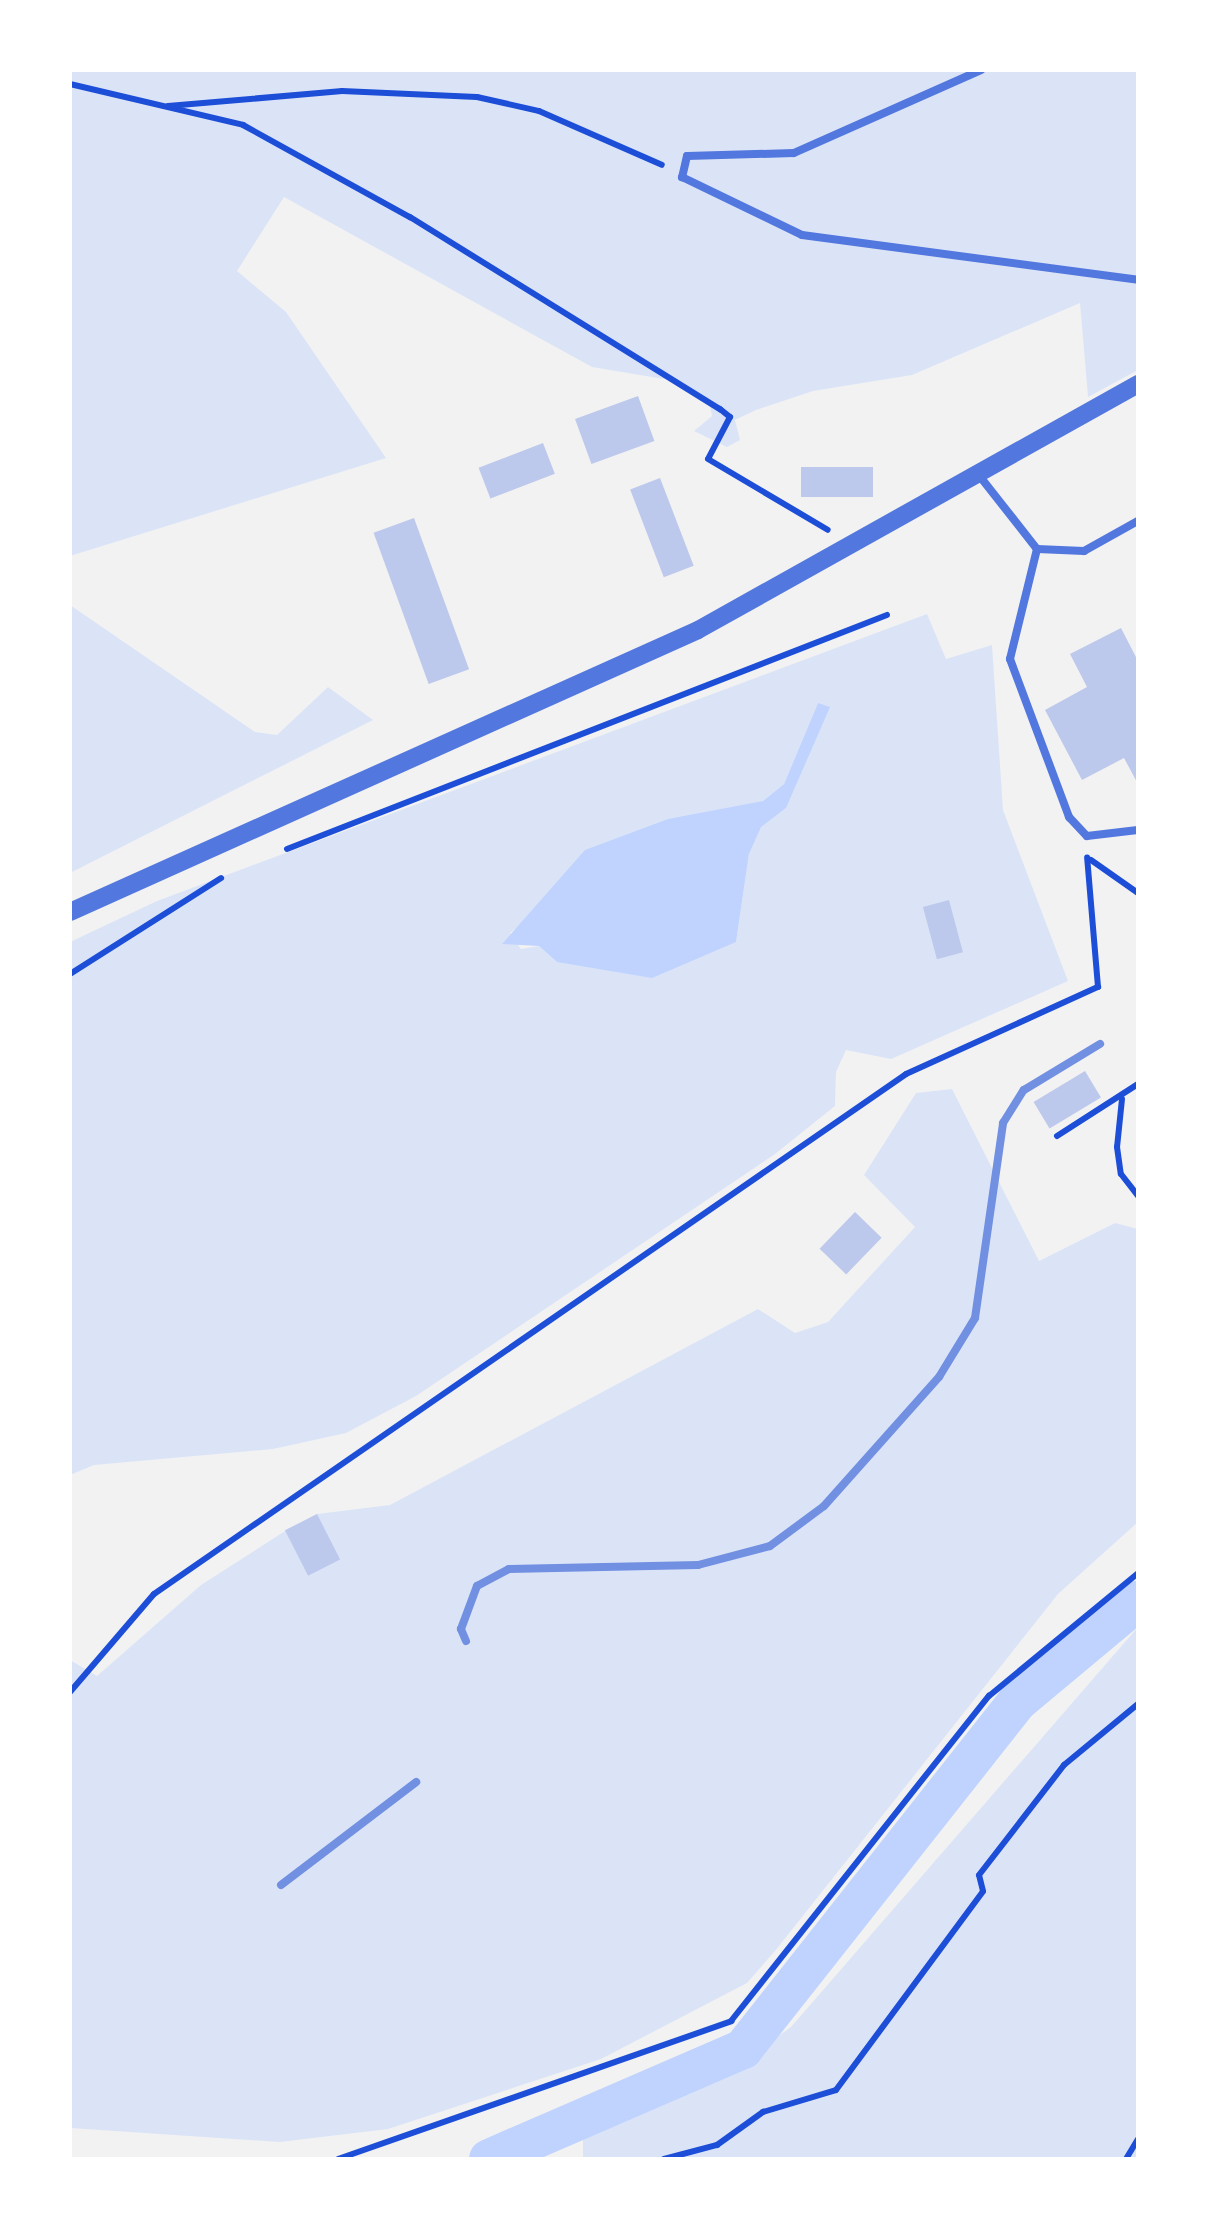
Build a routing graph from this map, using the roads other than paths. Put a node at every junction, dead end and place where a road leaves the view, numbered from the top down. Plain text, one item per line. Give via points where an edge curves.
1 (981, 70) edge
2 (1138, 280) edge
3 (1138, 384) edge
4 (977, 472) junction
5 (1138, 521) edge
6 (1037, 550) junction
7 (1138, 830) edge
8 (70, 912) edge

1 - 2 lane via 794,153 687,156 682,177 802,234
3 - 4 street
4 - 6 lane
4 - 8 street via 698,630
5 - 6 lane via 1084,551
6 - 7 lane via 1010,660 1069,817 1086,836

